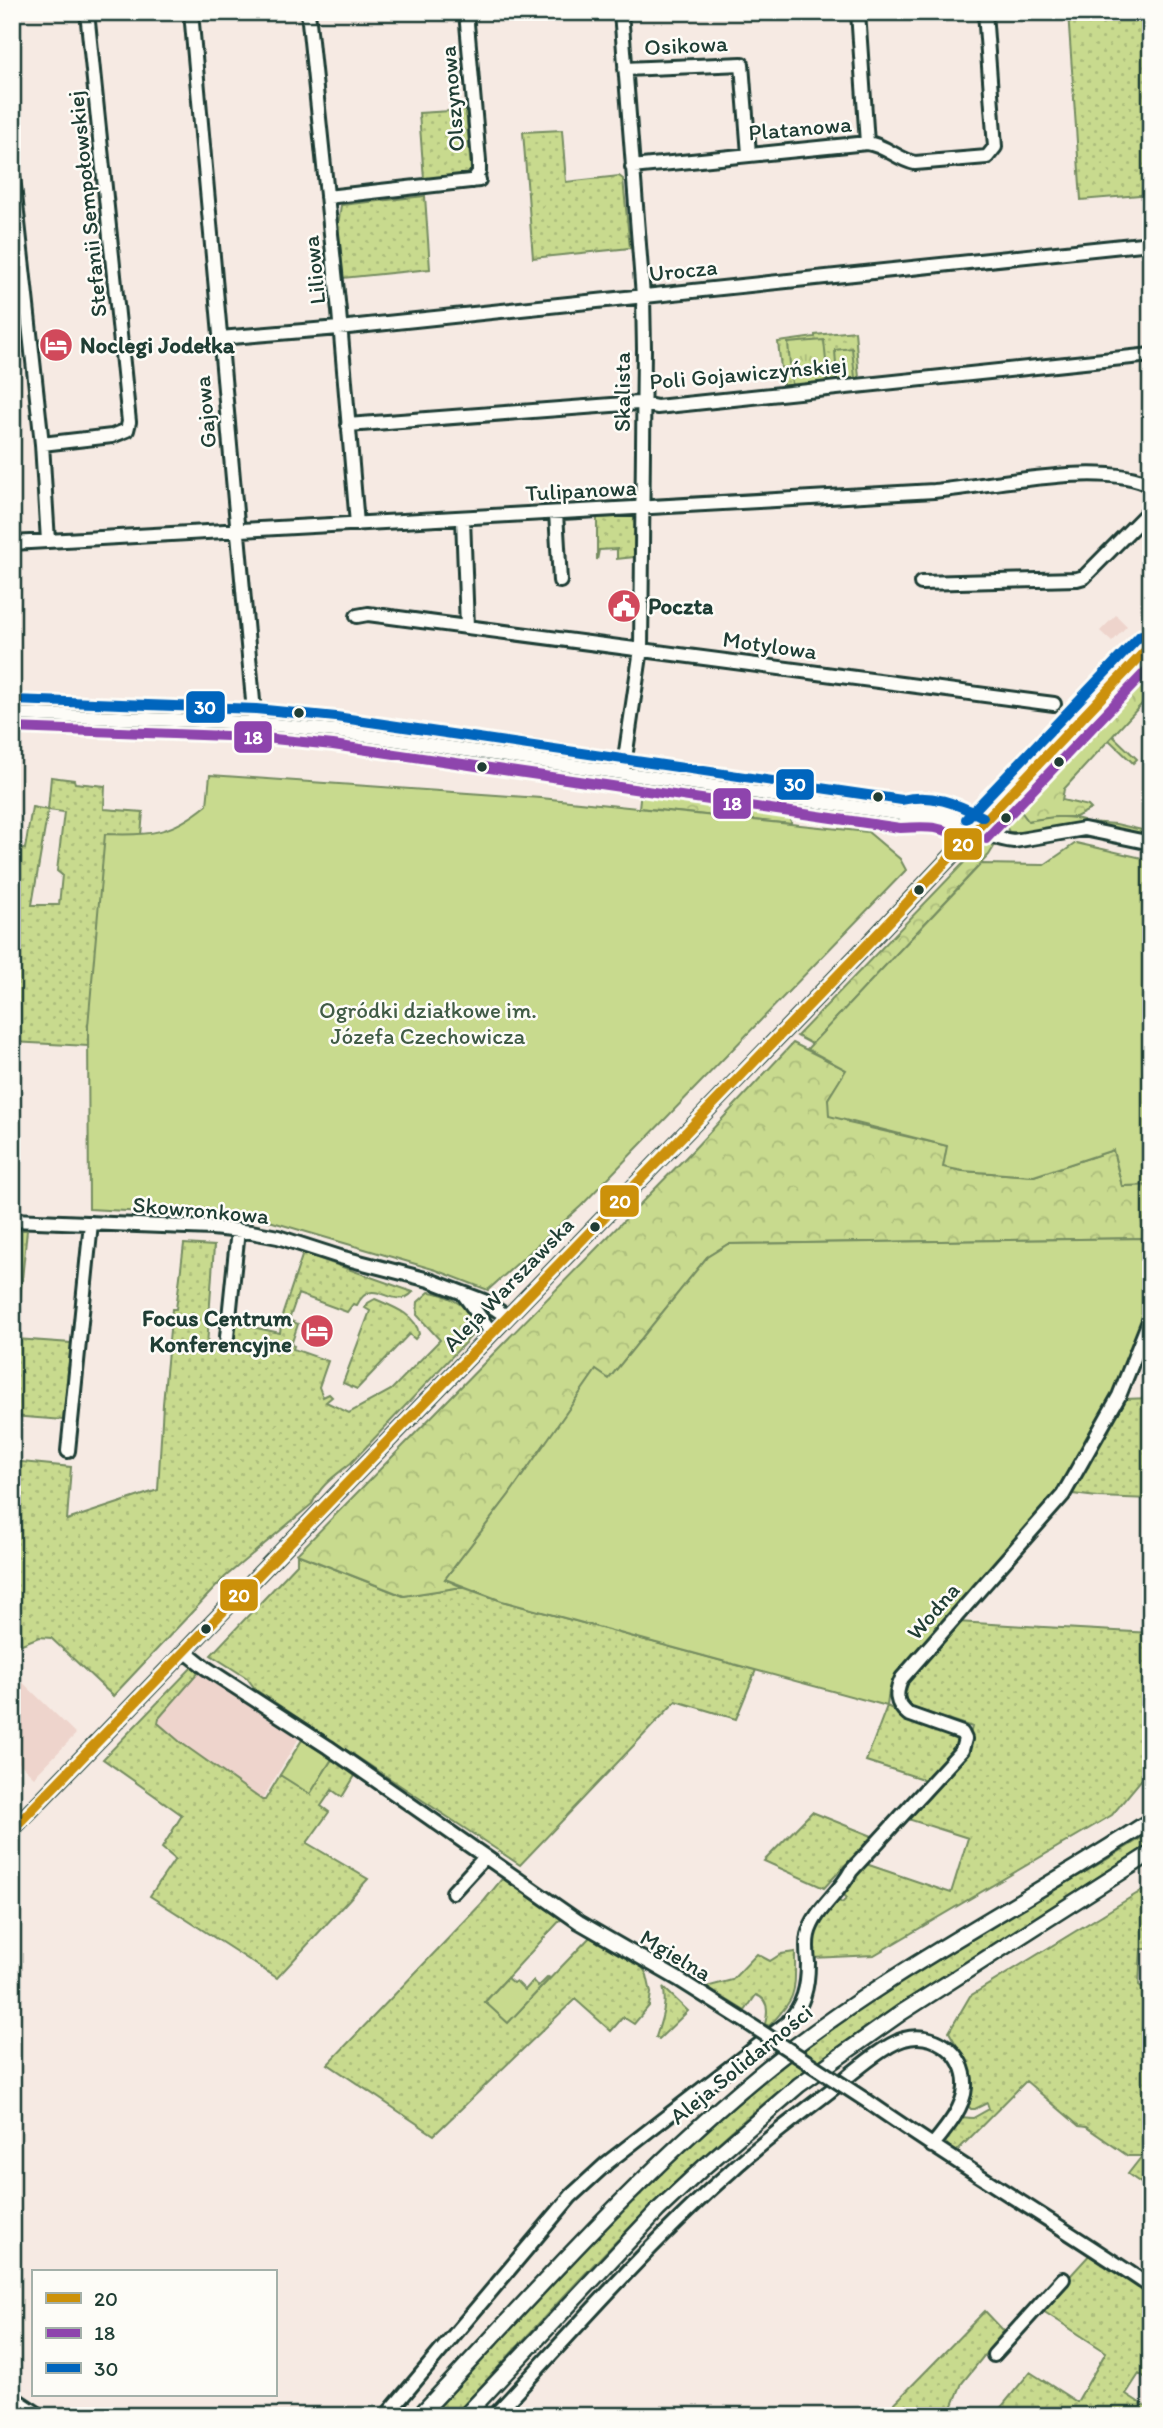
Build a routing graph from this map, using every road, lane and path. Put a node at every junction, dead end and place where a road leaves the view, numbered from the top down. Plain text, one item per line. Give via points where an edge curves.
1 (87, 12) edge
2 (191, 12) edge
3 (308, 12) edge
4 (466, 12) edge
5 (621, 12) edge
6 (858, 12) edge
7 (985, 12) edge
8 (625, 69) junction
9 (867, 143) junction
10 (749, 154) junction
11 (12, 167) edge
12 (632, 167) junction
13 (327, 197) junction
14 (1151, 243) edge
15 (643, 296) junction
16 (339, 328) junction
17 (220, 338) junction
18 (1151, 355) edge
19 (643, 404) junction
20 (348, 425) junction
21 (42, 444) junction
22 (1151, 485) edge
23 (643, 507) junction
24 (1151, 509) edge
25 (556, 513) junction
26 (463, 518) junction
27 (357, 524) junction
28 (237, 530) junction
29 (48, 541) junction
30 (12, 543) edge
31 (560, 581) dead end
32 (921, 583) dead end
33 (356, 616) dead end
34 (467, 627) junction
35 (1151, 645) edge
36 (641, 649) junction
37 (1054, 704) dead end
38 (12, 714) edge
39 (255, 723) junction
40 (624, 772) junction
41 (976, 829) junction
42 (1151, 843) edge
43 (12, 1220) edge
44 (91, 1223) junction
45 (238, 1230) junction
46 (461, 1292) junction
47 (506, 1316) junction
48 (1151, 1316) edge
49 (491, 1332) junction
50 (228, 1337) dead end
51 (68, 1451) dead end
52 (185, 1651) junction
53 (1151, 1820) edge
54 (12, 1830) edge
55 (1151, 1853) edge
56 (485, 1857) junction
57 (453, 1892) dead end
58 (932, 2146) junction
59 (1063, 2279) dead end
60 (1151, 2287) edge
61 (994, 2355) dead end
62 (12, 2397) edge
63 (41, 2416) edge
64 (386, 2416) edge
65 (419, 2416) edge
66 (465, 2416) edge
67 (494, 2416) edge

1 - 21 street, Stefanii Sempołowskiej via 129,422 127,430 113,436
2 - 17 street, Gajowa
3 - 13 street, Liliowa
4 - 13 street, Olszynowa via 479,161 476,181
5 - 8 street, Skalista
6 - 9 street
7 - 9 street, Platanowa via 992,152 987,157 915,163
8 - 10 street, Osikowa via 742,64
8 - 12 street, Skalista
9 - 10 street, Platanowa
10 - 12 street, Platanowa
11 - 21 street
12 - 15 street, Skalista
13 - 16 street, Liliowa
14 - 15 street, Urocza
15 - 16 street, Urocza
15 - 19 street, Skalista
16 - 17 street, Urocza
16 - 20 street, Liliowa
17 - 28 street, Gajowa
18 - 19 street, Poli Gojawiczyńskiej via 657,407
19 - 20 street, Poli Gojawiczyńskiej
19 - 23 street, Skalista
20 - 27 street, Liliowa
21 - 29 street
22 - 23 street, Tulipanowa via 1126,476 1081,475 934,491
23 - 25 street, Tulipanowa
23 - 36 street, Skalista
24 - 32 street via 1084,577
25 - 26 street, Tulipanowa
25 - 31 street
26 - 27 street, Tulipanowa
26 - 34 street
27 - 28 street, Tulipanowa
28 - 29 street, Tulipanowa
28 - 39 street, Gajowa
29 - 30 street, Tulipanowa
33 - 34 street, Motylowa
34 - 36 street, Motylowa
35 - 41 street, Aleja Warszawska
36 - 37 street, Motylowa
36 - 40 street, Skalista
38 - 39 street
39 - 40 street
40 - 41 street
41 - 42 street via 1013,841 1084,829
41 - 47 street, Aleja Warszawska
43 - 44 street, Skowronkowa
44 - 45 street, Skowronkowa
44 - 51 street
45 - 46 street, Skowronkowa via 278,1237
45 - 50 street
46 - 47 street, Skowronkowa
46 - 49 street
47 - 49 street, Aleja Warszawska
48 - 64 street, Wodna via 1119,1396 1063,1495 902,1678 896,1690 901,1709 958,1730 965,1739 962,1750 851,1871 816,1917 808,1933 807,1989 794,2016 571,2196
49 - 52 street, Aleja Warszawska
52 - 54 street, Aleja Warszawska
52 - 56 street, Mgielna
53 - 65 main road, Aleja Solidarności via 884,1984 754,2079 645,2176
55 - 66 main road via 901,2013 799,2085 659,2210
56 - 57 street
56 - 58 street, Mgielna, bridge via 579,1922 743,2020
58 - 60 street, Mgielna
58 - 67 street via 960,2106 964,2074 949,2049 930,2039 911,2037 891,2045 730,2171 650,2249
59 - 61 street
62 - 63 street

